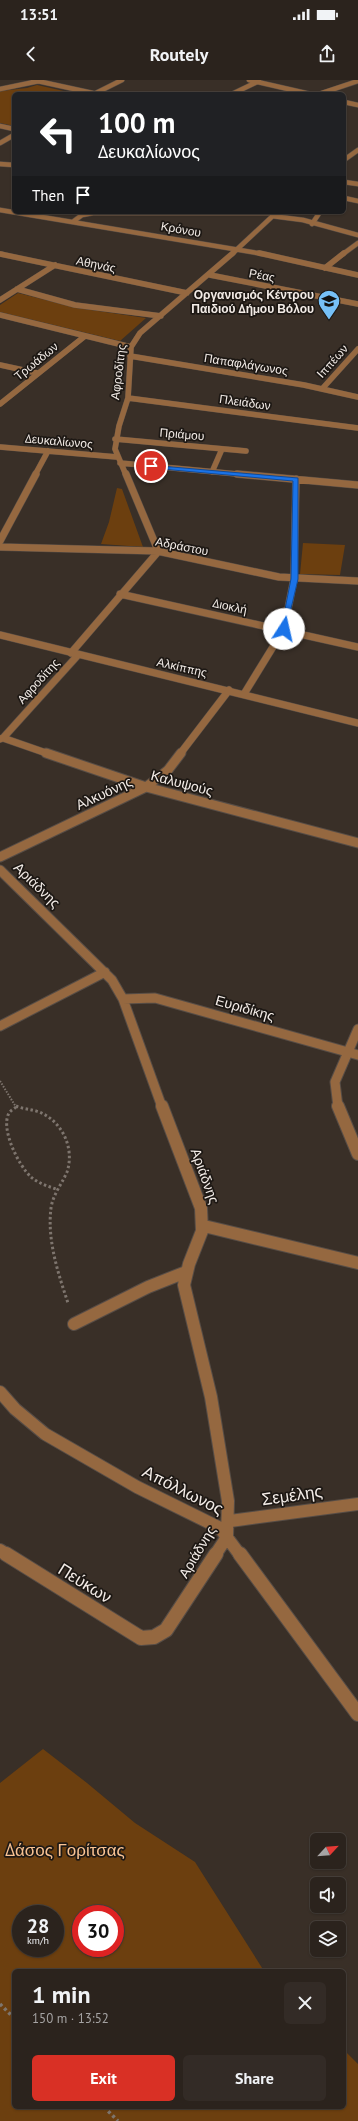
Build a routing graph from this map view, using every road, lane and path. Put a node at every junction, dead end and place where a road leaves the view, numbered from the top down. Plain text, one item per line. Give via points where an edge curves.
1 (37, 80) edge
2 (122, 80) edge
3 (249, 80) edge
4 (259, 81) edge
5 (358, 81) edge
6 (0, 89) edge
7 (87, 92) edge
8 (99, 92) edge
9 (236, 92) edge
10 (302, 92) edge
11 (325, 92) edge
12 (346, 102) edge
13 (358, 105) edge
14 (0, 126) edge
15 (12, 129) edge
16 (12, 136) edge
17 (0, 143) edge
18 (358, 150) edge
19 (346, 152) edge
20 (352, 154) junction
21 (358, 156) edge
22 (346, 158) edge
23 (0, 164) edge
24 (12, 165) edge
25 (346, 182) edge
26 (358, 184) edge
27 (346, 198) edge
28 (358, 201) edge
29 (0, 210) edge
30 (12, 212) edge
31 (12, 212) edge
32 (27, 214) edge
33 (88, 214) edge
34 (275, 214) edge
35 (319, 214) edge
36 (0, 218) edge
37 (74, 221) junction
38 (312, 224) junction
39 (358, 235) edge
40 (358, 242) edge
41 (238, 250) junction
42 (0, 254) edge
43 (55, 265) junction
44 (325, 268) junction
45 (210, 275) junction
46 (358, 275) edge
47 (17, 289) junction
48 (187, 293) junction
49 (0, 300) edge
50 (358, 304) edge
51 (0, 315) edge
52 (161, 316) junction
53 (85, 336) junction
54 (131, 347) junction
55 (358, 349) edge
56 (130, 356) junction
57 (355, 358) edge
58 (0, 365) edge
59 (37, 373) junction
60 (322, 389) junction
61 (358, 397) edge
62 (128, 398) junction
63 (0, 404) edge
64 (358, 428) edge
65 (115, 439) junction
66 (0, 447) edge
67 (222, 449) junction
68 (48, 451) junction
69 (246, 451) dead end
70 (118, 460) junction
71 (212, 472) junction
72 (296, 479) junction
73 (358, 485) edge
74 (0, 540) edge
75 (0, 547) edge
76 (157, 551) junction
77 (294, 579) junction
78 (358, 581) edge
79 (120, 594) junction
80 (284, 629) junction
81 (0, 635) edge
82 (358, 647) edge
83 (74, 654) junction
84 (229, 690) junction
85 (244, 694) junction
86 (358, 723) edge
87 (2, 739) edge
88 (146, 787) junction
89 (358, 843) edge
90 (0, 857) edge
91 (0, 870) edge
92 (105, 972) junction
93 (123, 999) junction
94 (0, 1026) edge
95 (358, 1029) edge
96 (347, 1052) junction
97 (358, 1055) edge
98 (0, 1081) edge
99 (16, 1107) junction
100 (358, 1154) edge
101 (56, 1190) junction
102 (204, 1226) junction
103 (358, 1263) edge
104 (186, 1272) junction
105 (74, 1324) joint
106 (0, 1392) edge
107 (358, 1504) edge
108 (230, 1521) junction
109 (227, 1537) junction
110 (0, 1550) edge
111 (154, 1637) joint
112 (358, 1714) edge
113 (0, 2004) edge
114 (12, 2016) edge
115 (106, 2109) edge
116 (118, 2121) edge

1 - 6 street
1 - 7 street
2 - 8 street
3 - 4 street
4 - 9 street
4 - 10 street
5 - 11 street
12 - 13 street
14 - 15 street
16 - 17 street
18 - 20 street
19 - 20 street
20 - 21 street
20 - 22 street
23 - 24 street
25 - 26 street
27 - 28 street
29 - 30 street, Κρόνου
31 - 36 street
32 - 37 street, Κρόνου
33 - 37 street
34 - 38 street
34 - 41 street, Αφροδίτης
35 - 38 street
37 - 41 street, Κρόνου
38 - 39 street
40 - 44 street
41 - 44 street, Κρόνου
41 - 45 street, Αφροδίτης
42 - 43 street, Αθηνάς
43 - 47 street
43 - 48 street, Αθηνάς
44 - 46 street, Κρόνου
45 - 48 street, Αφροδίτης
45 - 50 street, Ρέας
47 - 49 street
47 - 52 street via 75,305
48 - 52 street, Αφροδίτης
51 - 53 street
52 - 54 street, Αφροδίτης via 140,333
53 - 54 street
53 - 59 street, Τρωάδων
54 - 56 street, Αφροδίτης
55 - 57 street, Ιππέων
56 - 60 street, Παπαφλάγωνος
56 - 62 street, Αφροδίτης
57 - 60 street, Ιππέων
58 - 59 street
59 - 63 street, Τρωάδων
60 - 61 street, Παπαφλάγωνος
62 - 64 street, Πλειάδων
62 - 65 street, Αφροδίτης
65 - 67 street, Πριάμου
65 - 70 street, Αφροδίτης
66 - 68 street, Δευκαλίωνος
67 - 69 street, Πριάμου
67 - 71 street
68 - 70 street, Δευκαλίωνος
68 - 74 street
70 - 71 street, Δευκαλίωνος
70 - 76 street, Αφροδίτης
71 - 72 street, Δευκαλίωνος
72 - 73 street, Δευκαλίωνος
72 - 77 street
75 - 76 street, Αδράστου
76 - 77 street, Αδράστου
76 - 79 street, Αφροδίτης
77 - 78 street, Αδράστου
77 - 80 street
79 - 80 street, Διοκλή
79 - 83 street, Αφροδίτης
80 - 82 street, Διοκλή
80 - 85 street
81 - 83 street, Αλκίππης
83 - 84 street, Αλκίππης
83 - 87 street, Αφροδίτης
84 - 85 street, Αλκίππης
84 - 88 street, Αλκυόνης via 168,770
85 - 86 street, Αλκίππης
87 - 88 street, Καλυψούς
88 - 89 street, Καλυψούς
88 - 90 street, Αλκυόνης
91 - 92 street, Αριάδνης
92 - 93 street, Αριάδνης
92 - 94 street
93 - 96 street, Ευριδίκης via 155,998
93 - 102 street, Αριάδνης via 144,1061 201,1208
95 - 96 street
96 - 97 street, Ευριδίκης
96 - 100 street via 334,1090 338,1110
98 - 99 path
99 - 101 path via 9,1114 7,1124 7,1134 14,1154 35,1181
99 - 101 path via 33,1110 50,1118 68,1142 70,1152 67,1171
101 - 105 path via 51,1213 56,1267
102 - 103 street
102 - 104 street, Αριάδνης via 202,1239
104 - 105 street via 148,1287
104 - 108 street, Αριάδνης via 184,1285 221,1446
106 - 109 street, Απόλλωνος via 15,1409 45,1434 137,1487 220,1528
107 - 108 street, Σεμέλης
108 - 109 street, Αριάδνης
109 - 111 street, Αριάδνης via 166,1630
109 - 112 street, Απόλλωνος
110 - 111 street, Πεύκων via 141,1638
113 - 114 path
115 - 116 path

